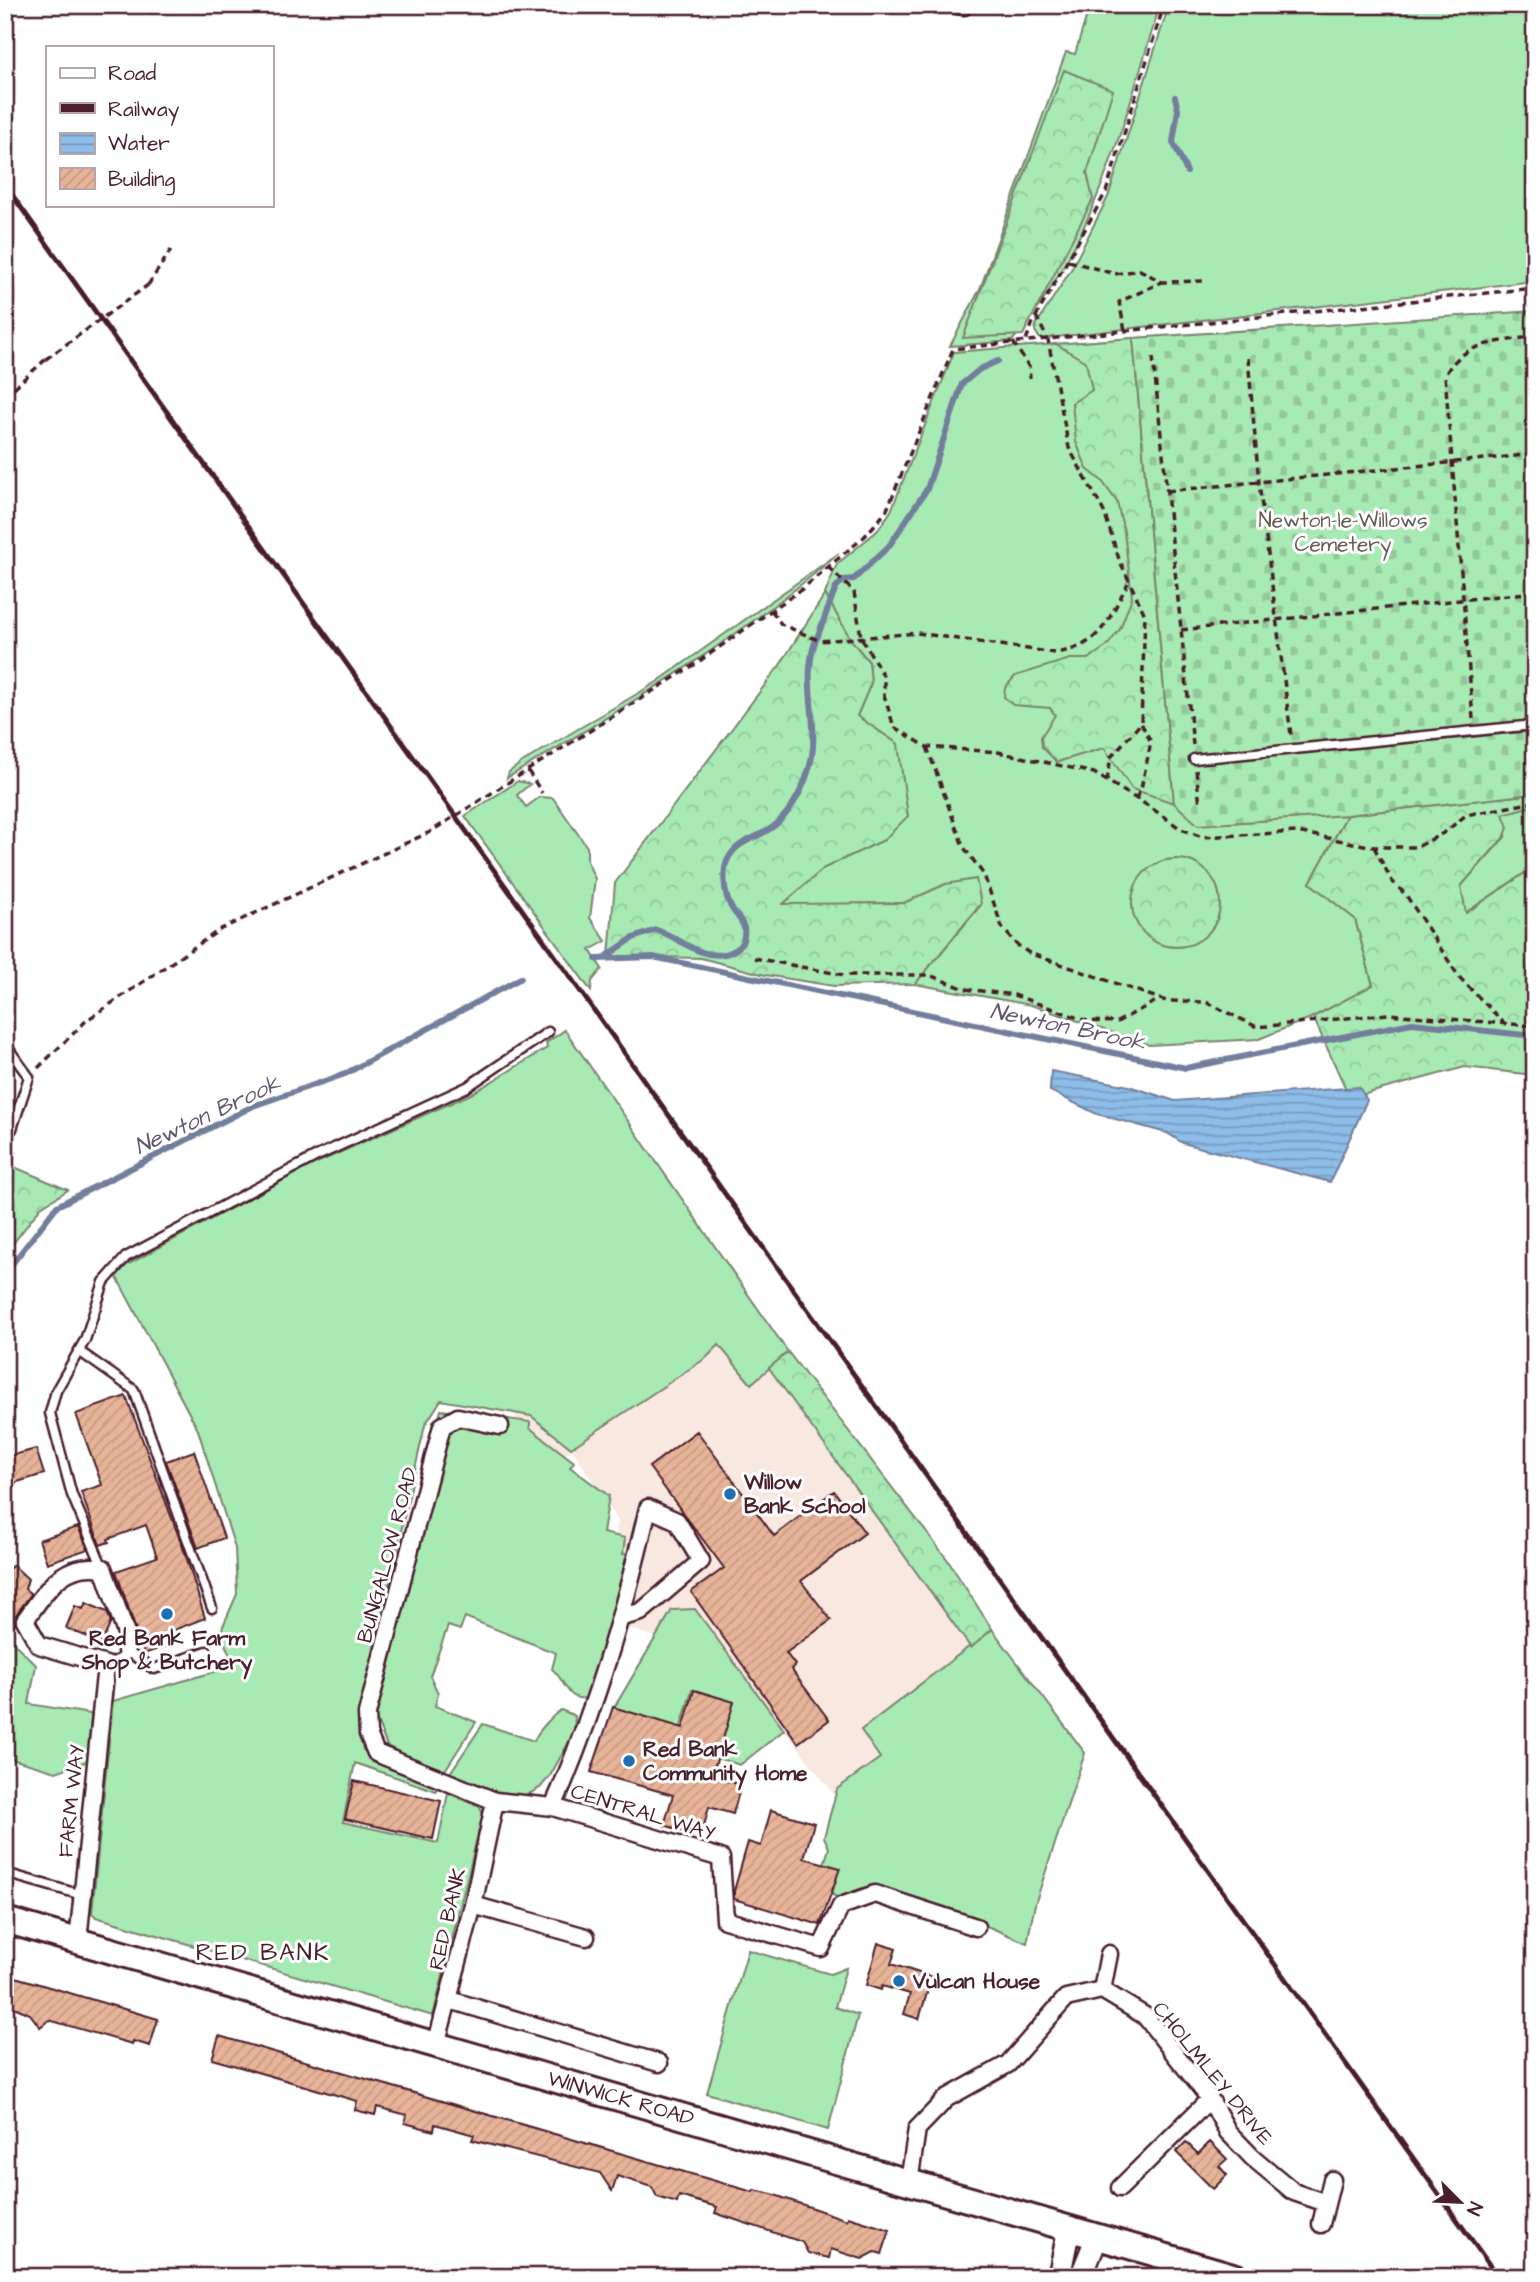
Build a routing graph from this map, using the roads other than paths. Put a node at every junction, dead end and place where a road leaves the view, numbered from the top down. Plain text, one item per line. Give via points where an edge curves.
1 (957, 5) edge
2 (964, 6) edge
3 (1535, 725) edge
4 (1194, 759) road end
5 (548, 1032) dead end
6 (5, 1044) edge
7 (5, 1137) edge
8 (79, 1351) junction
9 (500, 1426) dead end
10 (103, 1568) junction
11 (212, 1608) dead end
12 (622, 1617) junction
13 (126, 1651) junction
14 (207, 1651) dead end
15 (106, 1665) junction
16 (495, 1801) junction
17 (553, 1807) junction
18 (5, 1873) edge
19 (82, 1895) junction
20 (473, 1905) junction
21 (5, 1920) edge
22 (976, 1927) dead end
23 (586, 1937) dead end
24 (78, 1941) junction
25 (1108, 1954) dead end
26 (1102, 1990) junction
27 (450, 2000) junction
28 (436, 2045) junction
29 (659, 2063) dead end
30 (1210, 2099) junction
31 (1332, 2180) dead end
32 (909, 2182) junction
33 (1120, 2188) dead end
34 (1326, 2203) junction
35 (1321, 2224) dead end
36 (1069, 2228) junction
37 (1097, 2237) junction
38 (1059, 2277) edge
39 (1081, 2277) edge
40 (1236, 2277) edge

1 - 2 street
3 - 4 lane
5 - 8 lane via 467,1087 317,1156 127,1257 104,1282
6 - 7 lane via 29,1077 12,1129
8 - 10 lane via 56,1391 50,1413 72,1495
8 - 11 lane via 134,1390
9 - 16 street, BUNGALOW ROAD via 458,1417 442,1426 367,1714 368,1734 376,1753
10 - 13 street via 128,1639
10 - 15 street via 85,1565 70,1569 25,1620 39,1645
12 - 12 street via 636,1556 648,1507 677,1521 701,1561 641,1612
12 - 17 street
13 - 14 lane via 154,1669
13 - 15 lane
15 - 19 street, FARM WAY
16 - 17 street, CENTRAL WAY
16 - 20 street, RED BANK
17 - 22 street, CENTRAL WAY via 721,1858 725,1920 821,1948 841,1906 875,1895
18 - 19 lane
19 - 24 street, FARM WAY
20 - 23 street
20 - 27 street, RED BANK
21 - 24 main road, WINWICK ROAD
24 - 28 main road, WINWICK ROAD
25 - 26 street
26 - 30 street, CHOLMLEY DRIVE via 1145,2016
26 - 32 street via 1066,1998 1008,2064 947,2098 917,2129
27 - 28 street, RED BANK
27 - 29 street
28 - 32 main road, WINWICK ROAD
30 - 33 street
30 - 34 street, CHOLMLEY DRIVE via 1228,2132 1275,2179 1294,2192
31 - 34 street
32 - 36 main road, WINWICK ROAD
34 - 35 street
36 - 37 main road, WINWICK ROAD
36 - 38 main road
37 - 39 main road
37 - 40 main road, WINWICK ROAD

